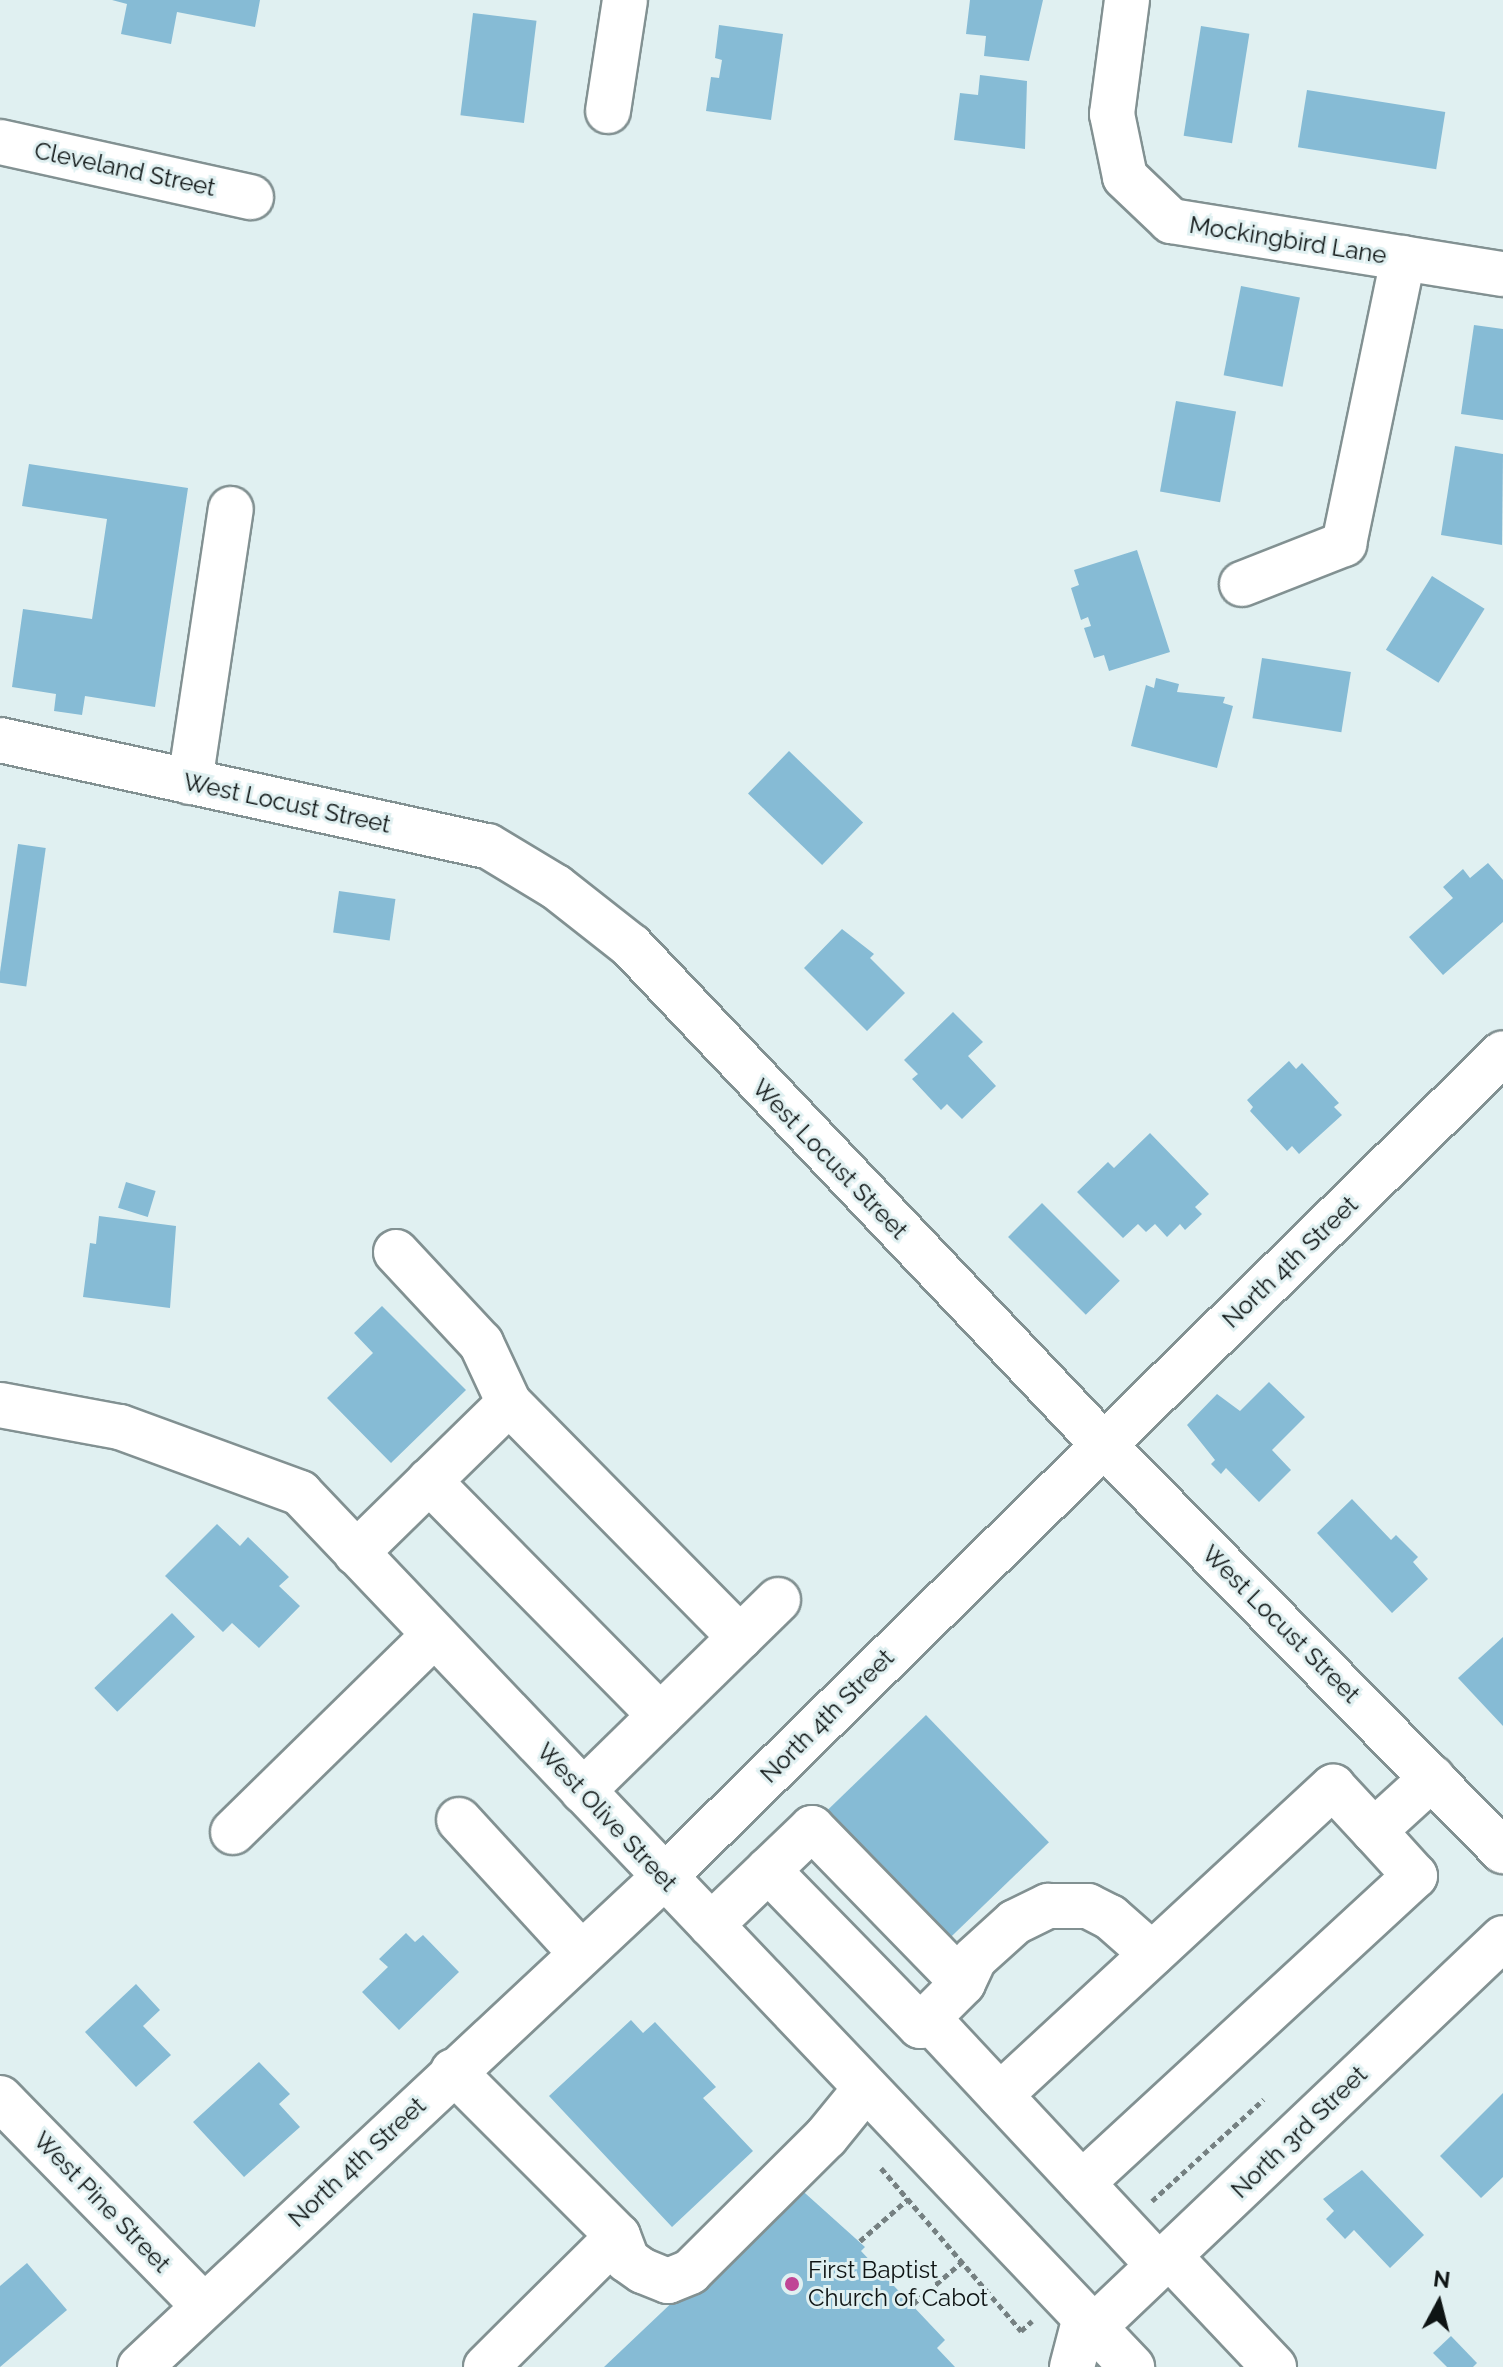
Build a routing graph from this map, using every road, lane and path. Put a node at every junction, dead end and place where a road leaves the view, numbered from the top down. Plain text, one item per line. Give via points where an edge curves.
1 (625, 0) edge
2 (1127, 0) edge
3 (608, 111) dead end
4 (0, 142) edge
5 (251, 197) dead end
6 (1403, 258) junction
7 (1503, 274) edge
8 (231, 509) dead end
9 (1242, 584) dead end
10 (0, 740) edge
11 (190, 782) junction
12 (1503, 1053) edge
13 (396, 1252) dead end
14 (509, 1403) junction
15 (0, 1405) edge
16 (1103, 1444) junction
17 (429, 1481) junction
18 (356, 1553) junction
19 (778, 1600) dead end
20 (434, 1635) junction
21 (740, 1637) junction
22 (660, 1715) junction
23 (1432, 1778) junction
24 (583, 1791) junction
25 (459, 1820) dead end
26 (1374, 1831) junction
27 (233, 1832) dead end
28 (1503, 1851) edge
29 (768, 1870) junction
30 (663, 1878) junction
31 (711, 1925) junction
32 (1503, 1938) edge
33 (579, 1951) junction
34 (1152, 1954) junction
35 (963, 1983) junction
36 (928, 2018) junction
37 (453, 2071) junction
38 (866, 2088) junction
39 (1000, 2095) junction
40 (0, 2098) edge
41 (1264, 2099) dead end
42 (1082, 2183) junction
43 (908, 2199) dead end
44 (1123, 2227) junction
45 (618, 2236) junction
46 (860, 2241) dead end
47 (1164, 2261) junction
48 (962, 2262) dead end
49 (913, 2304) dead end
50 (204, 2306) junction
51 (1090, 2322) junction
52 (140, 2367) edge
53 (486, 2367) edge
54 (1072, 2367) edge
55 (1132, 2367) edge
56 (1274, 2367) edge

1 - 3 street
2 - 6 street, Mockingbird Lane via 1112,114 1125,177 1171,221
4 - 5 street, Cleveland Street
6 - 7 street, Mockingbird Lane
6 - 9 street via 1344,544
8 - 11 street
10 - 11 street, West Locust Street
11 - 16 street, West Locust Street via 488,846 556,887 631,946
12 - 16 street, North 4th Street
13 - 14 street via 481,1343
14 - 17 street
14 - 21 street
15 - 18 street, West Olive Street via 120,1427 300,1493
16 - 23 street, West Locust Street
16 - 30 street, North 4th Street
17 - 18 street
17 - 22 street
18 - 20 street, West Olive Street
19 - 21 street
20 - 24 street, West Olive Street
20 - 27 street
21 - 22 street
22 - 24 street
23 - 26 street
23 - 28 street, West Locust Street
24 - 30 street, West Olive Street
25 - 33 street
26 - 34 street via 1333,1787
26 - 42 street via 1415,1876
29 - 31 street
29 - 35 street via 812,1828
29 - 36 street via 920,2026
30 - 31 street, West Olive Street
30 - 33 street, North 4th Street
31 - 38 street, West Olive Street
32 - 47 street, North 3rd Street
33 - 37 street, North 4th Street
34 - 35 street via 1110,1917 1067,1903 1036,1914 1028,1938 990,1974
34 - 39 street
35 - 36 street
36 - 39 street
37 - 45 street
37 - 50 street, North 4th Street
38 - 45 street via 826,2137 690,2272 668,2281 643,2271 627,2260
38 - 51 street, West Olive Street
39 - 42 street
40 - 50 street, West Pine Street
41 - 44 path
42 - 44 street
43 - 46 path
44 - 47 street
45 - 53 street
47 - 51 street, North 3rd Street
47 - 56 street
48 - 49 path
50 - 52 street, North 4th Street
51 - 54 street
51 - 55 street, West Olive Street

